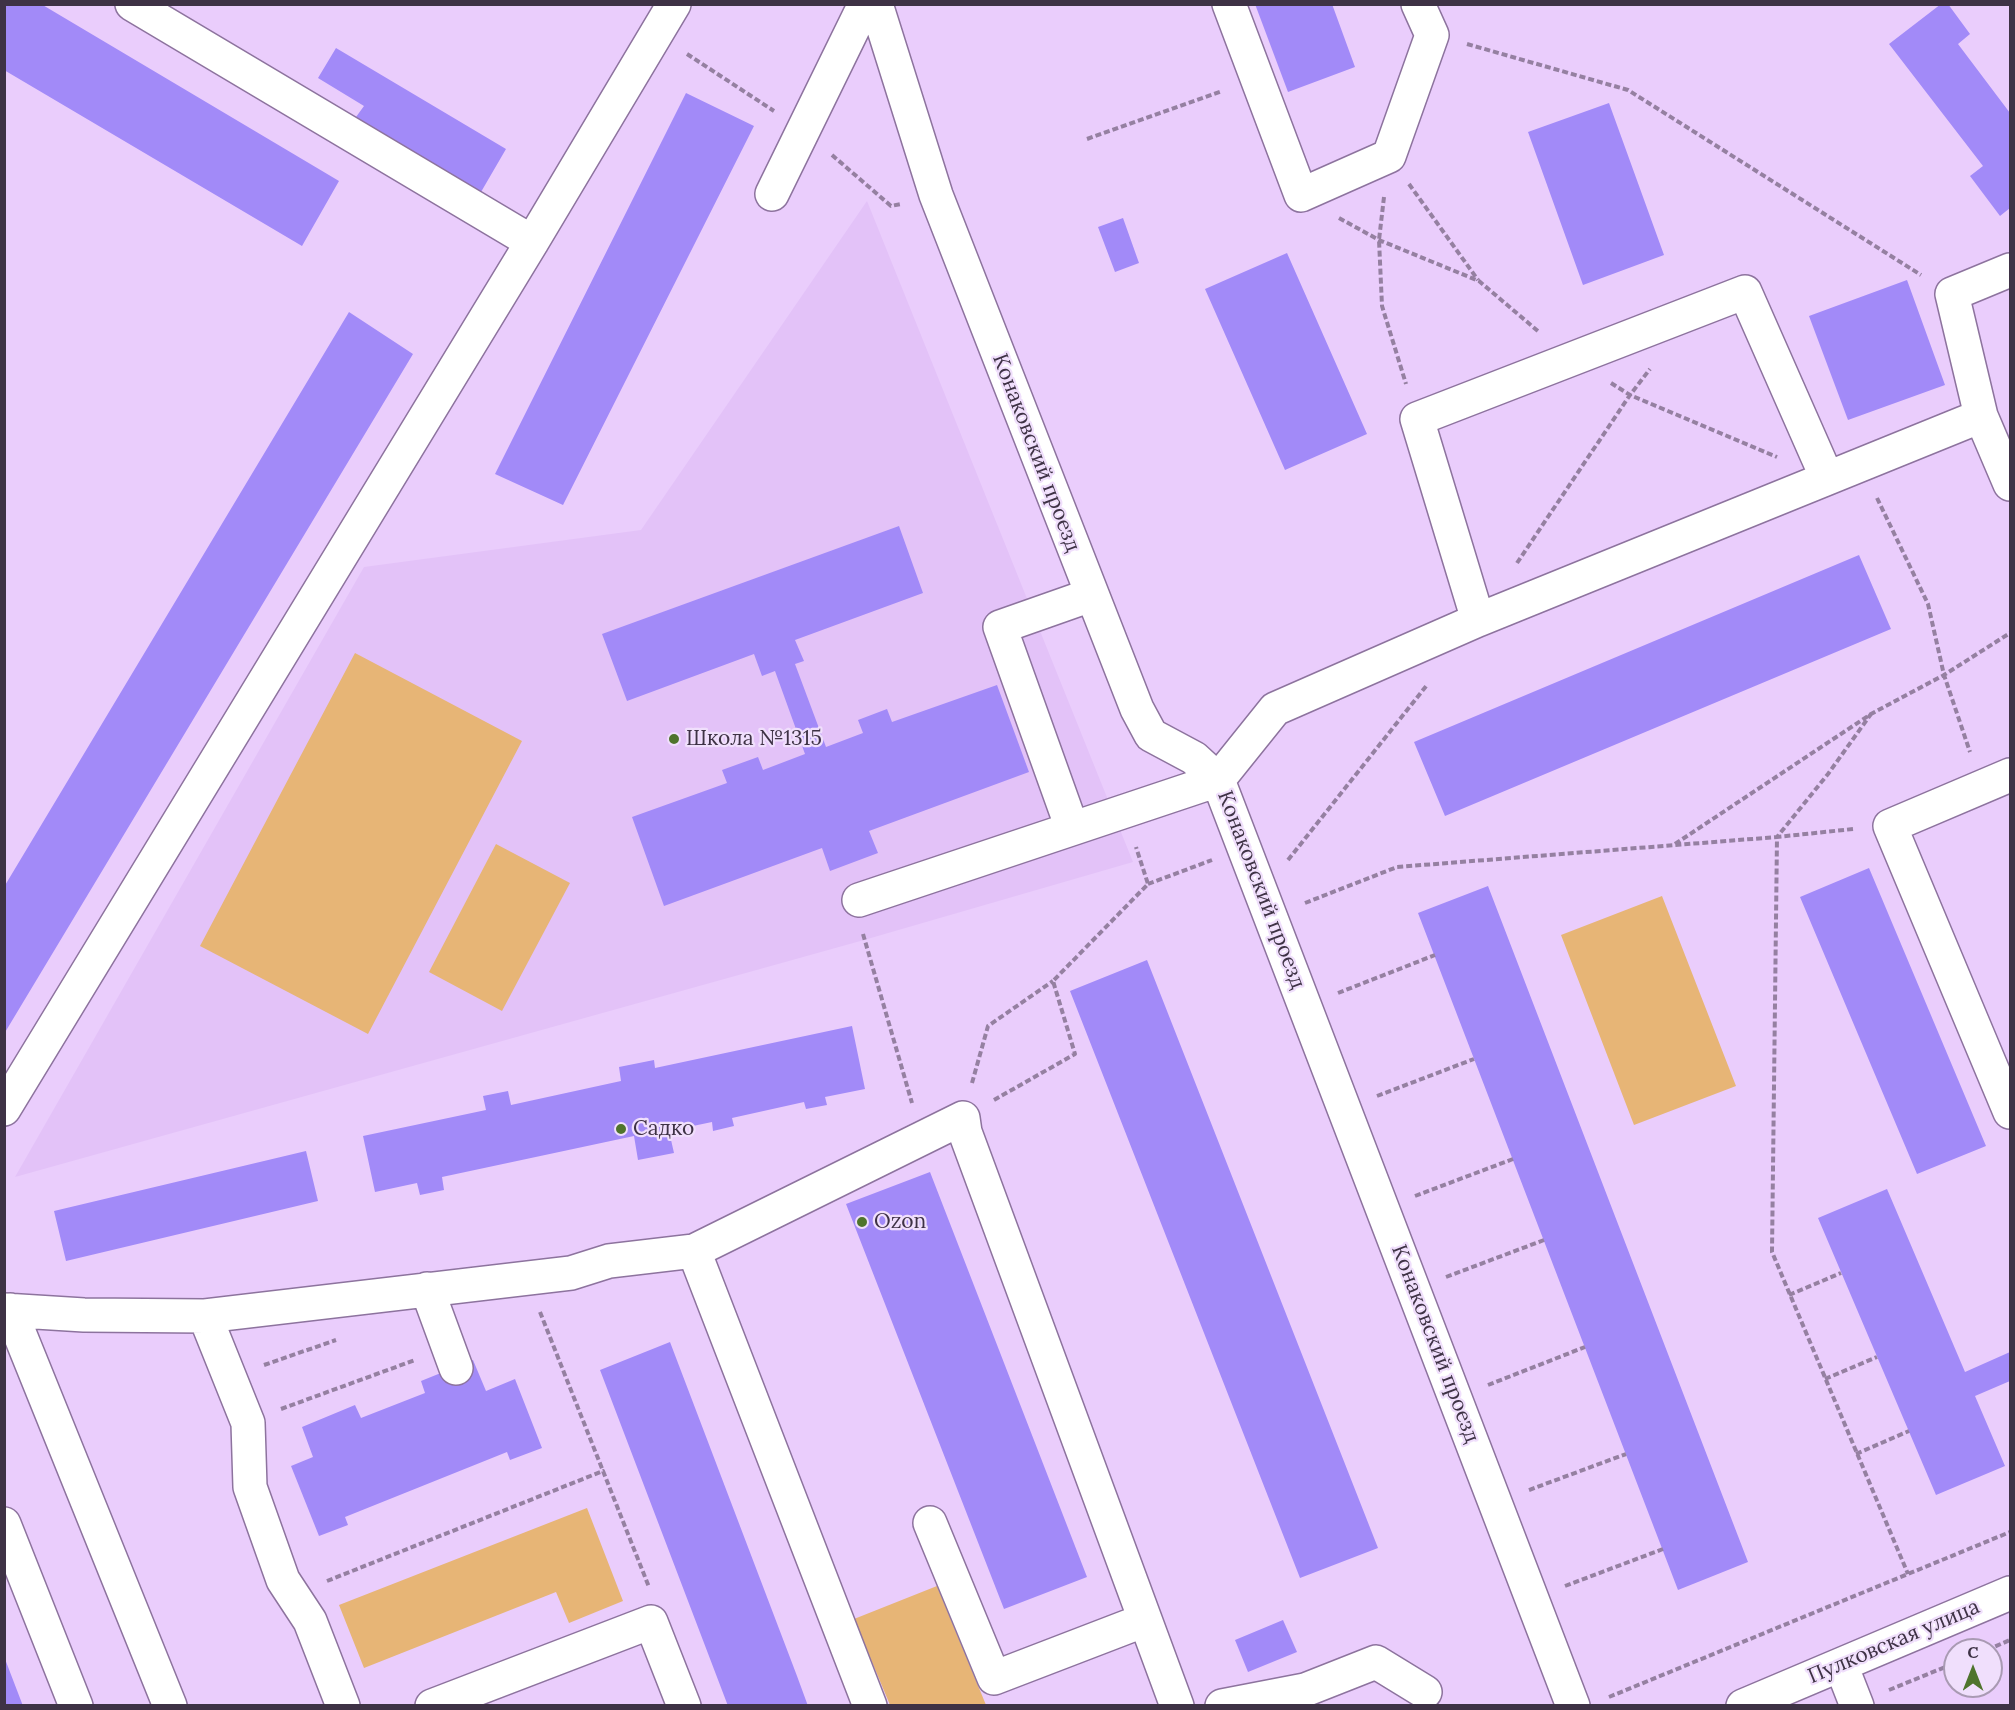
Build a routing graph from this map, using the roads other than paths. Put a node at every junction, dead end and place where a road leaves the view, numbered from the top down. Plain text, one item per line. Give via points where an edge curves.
1 (132, 4) edge
2 (674, 4) edge
3 (865, 4) edge
4 (876, 4) edge
5 (1229, 4) edge
6 (1418, 4) edge
7 (772, 194) dead end
8 (532, 242) junction
9 (2010, 270) edge
10 (1981, 416) junction
11 (1827, 478) junction
12 (2010, 484) edge
13 (1091, 595) junction
14 (1478, 620) junction
15 (1218, 780) junction
16 (1996, 781) edge
17 (1072, 828) junction
18 (859, 900) road end
19 (4, 1109) edge
20 (2010, 1112) edge
21 (694, 1251) junction
22 (427, 1289) junction
23 (7, 1310) edge
24 (204, 1316) junction
25 (456, 1368) dead end
26 (930, 1523) dead end
27 (4, 1524) edge
28 (2010, 1593) edge
29 (1145, 1620) junction
30 (1841, 1665) junction
31 (1425, 1692) dead end
32 (1856, 1705) edge
33 (76, 1706) edge
34 (170, 1706) edge
35 (343, 1706) edge
36 (432, 1706) edge
37 (684, 1706) edge
38 (870, 1706) edge
39 (1177, 1706) edge
40 (1222, 1706) edge
41 (1573, 1706) edge
42 (1743, 1706) edge

1 - 8 street
2 - 8 street
3 - 7 street
4 - 13 street, Конаковский проезд via 936,195
5 - 6 street via 1301,195 1389,156 1432,35
8 - 19 street
9 - 10 street via 1952,294
10 - 11 street
10 - 12 street
11 - 14 street
11 - 14 street via 1745,292 1417,420
13 - 15 street, Конаковский проезд via 1151,735 1194,758
13 - 17 street via 1000,627
14 - 15 street via 1275,709
15 - 17 street
15 - 41 street, Конаковский проезд
16 - 20 street via 1890,826
17 - 18 street
21 - 22 street via 609,1261 571,1273
21 - 29 street via 963,1118
21 - 38 street
22 - 24 street
22 - 25 street
23 - 24 street
23 - 34 street
24 - 35 street via 248,1423 250,1487 283,1580 310,1621
26 - 29 street via 994,1678
27 - 33 street
28 - 30 street, Пулковская улица
29 - 39 street
30 - 32 street
30 - 42 street, Пулковская улица
31 - 40 street via 1376,1662 1305,1690
36 - 37 street via 651,1622

